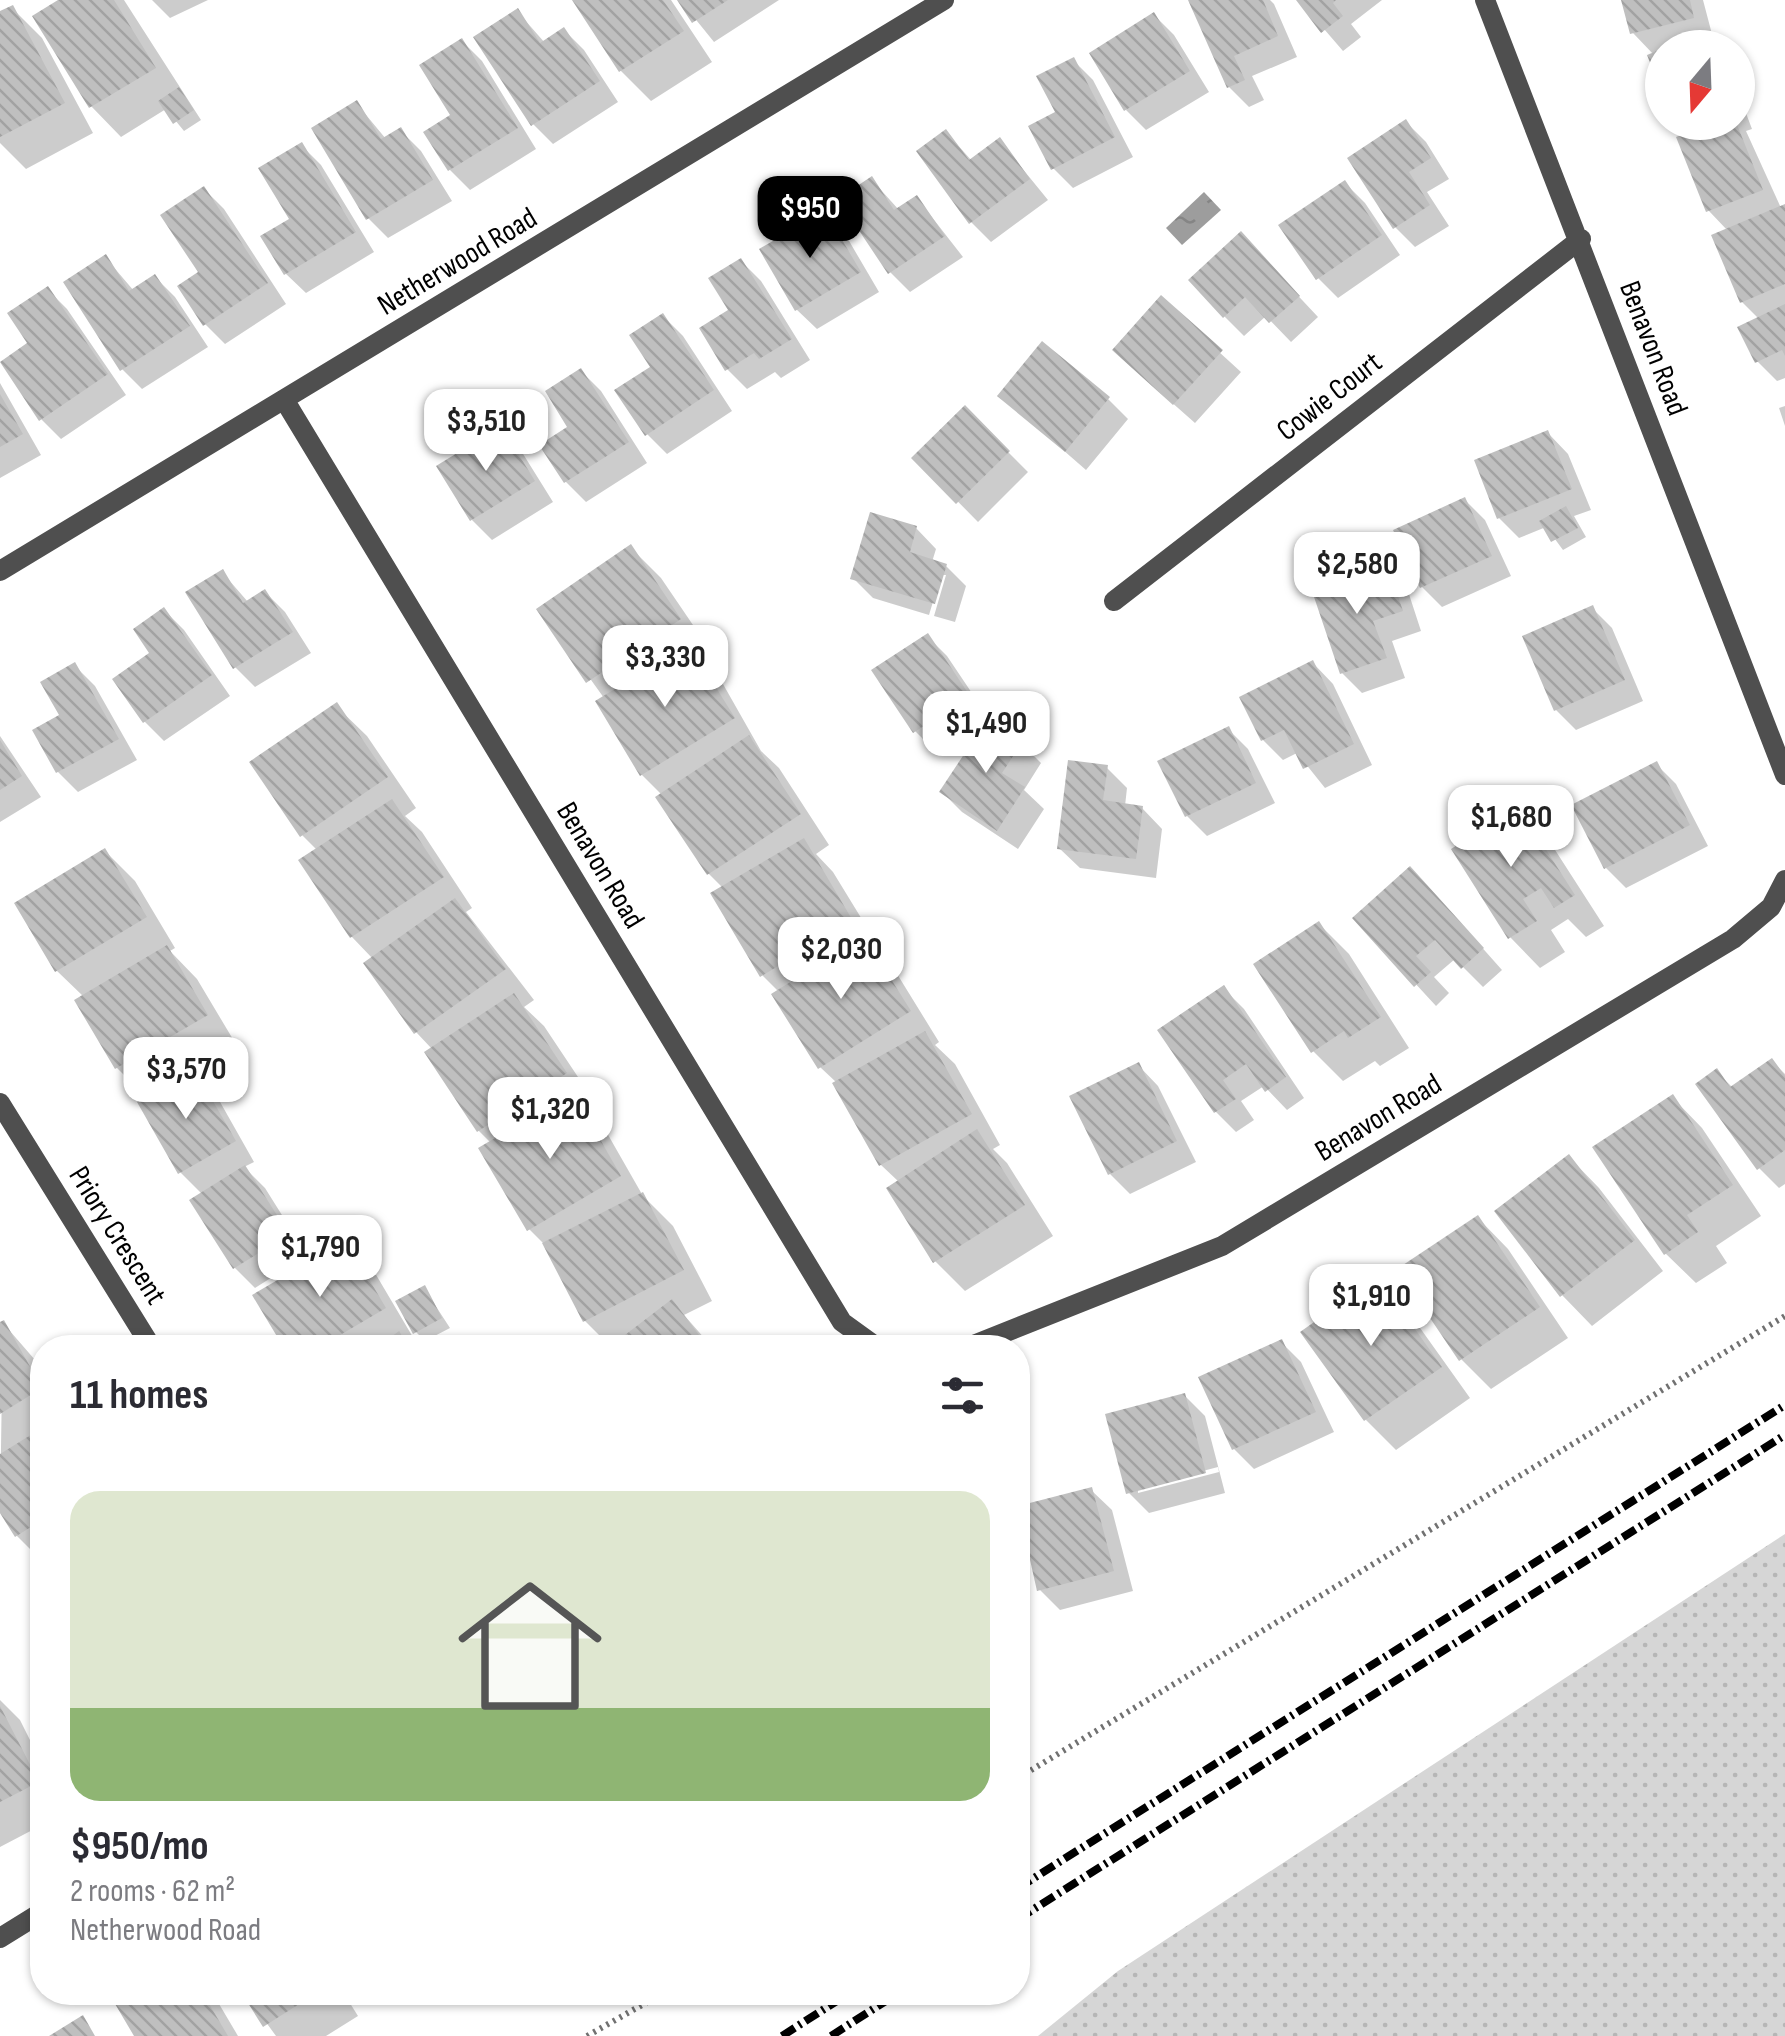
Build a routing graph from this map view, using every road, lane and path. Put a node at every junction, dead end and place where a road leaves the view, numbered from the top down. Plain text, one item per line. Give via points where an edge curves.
1 (944, 0) edge
2 (1485, 0) edge
3 (1581, 239) junction
4 (285, 401) junction
5 (0, 571) edge
6 (1114, 600) dead end
7 (1785, 775) edge
8 (1785, 880) edge
9 (0, 1103) edge
10 (1785, 1316) edge
11 (144, 1335) edge
12 (860, 1335) edge
13 (999, 1335) edge
14 (1030, 1771) edge
15 (30, 1919) edge
16 (0, 1938) edge
17 (642, 2005) edge
18 (587, 2036) edge

1 - 4 street, Netherwood Road
2 - 3 street, Benavon Road
3 - 6 street, Cowie Court
3 - 7 street, Benavon Road
4 - 5 street, Netherwood Road
4 - 12 street, Benavon Road via 842,1322
8 - 13 street, Benavon Road via 1771,907 1733,939 1222,1246
9 - 11 street, Priory Crescent
10 - 14 path
15 - 16 street
17 - 18 path

